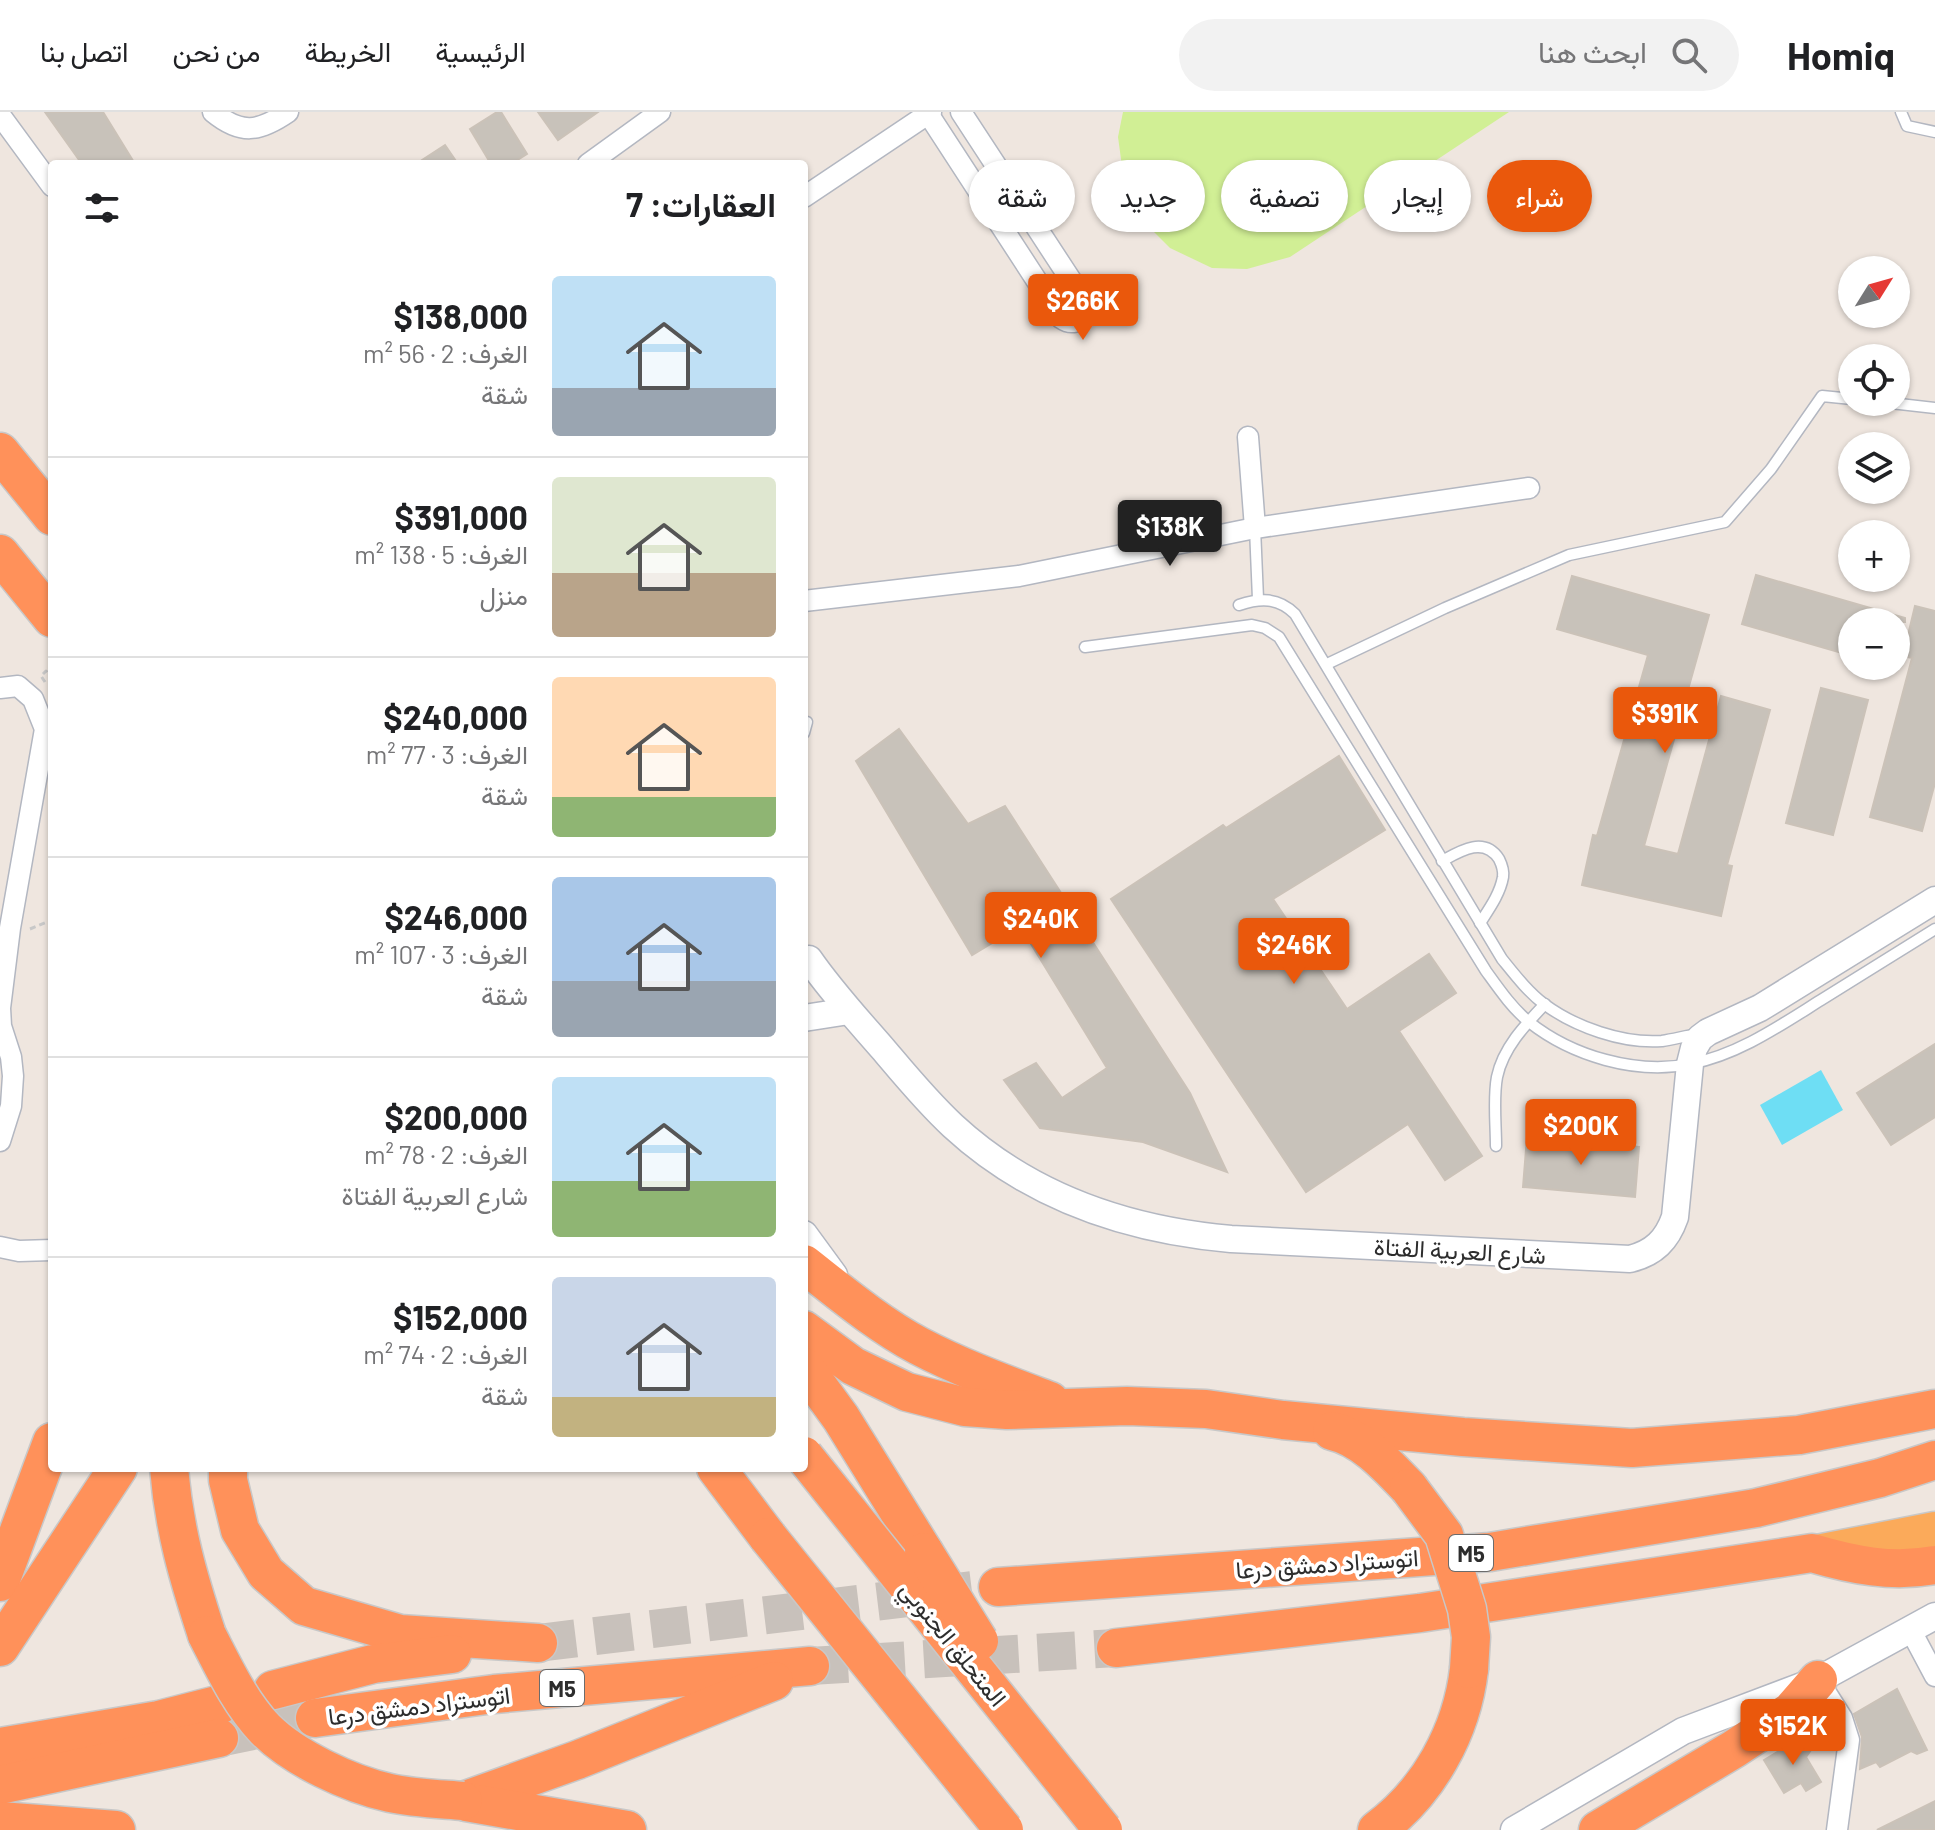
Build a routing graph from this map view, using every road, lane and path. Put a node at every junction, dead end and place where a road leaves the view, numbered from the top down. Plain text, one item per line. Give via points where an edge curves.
1 (213, 112) edge
2 (288, 112) edge
3 (660, 112) edge
4 (961, 112) edge
5 (1901, 112) edge
6 (929, 113) edge
7 (0, 115) edge
8 (1935, 132) edge
9 (594, 160) edge
10 (48, 181) edge
11 (808, 194) edge
12 (1838, 398) edge
13 (1910, 405) edge
14 (1935, 408) edge
15 (1248, 437) dead end
16 (0, 452) edge
17 (1529, 488) dead end
18 (48, 511) edge
19 (1255, 528) junction
20 (0, 554) edge
21 (1258, 599) junction
22 (808, 601) edge
23 (1239, 605) dead end
24 (43, 607) edge
25 (1085, 647) dead end
26 (1327, 664) junction
27 (48, 674) edge
28 (47, 683) dead end
29 (0, 688) edge
30 (1434, 848) junction
31 (1416, 860) junction
32 (1442, 861) junction
33 (1935, 900) edge
34 (48, 922) edge
35 (1480, 923) junction
36 (10, 928) junction
37 (1935, 929) edge
38 (808, 960) edge
39 (1545, 1004) junction
40 (849, 1011) junction
41 (808, 1017) edge
42 (1528, 1021) junction
43 (1708, 1032) junction
44 (1690, 1064) junction
45 (0, 1141) edge
46 (1496, 1146) dead end
47 (808, 1239) edge
48 (0, 1247) edge
49 (48, 1250) edge
50 (808, 1267) edge
51 (858, 1307) junction
52 (808, 1333) edge
53 (808, 1373) edge
54 (1067, 1407) junction
55 (1935, 1409) edge
56 (1283, 1420) junction
57 (48, 1453) edge
58 (1935, 1460) edge
59 (808, 1461) edge
60 (115, 1472) edge
61 (169, 1472) edge
62 (228, 1472) edge
63 (719, 1472) edge
64 (1935, 1529) edge
65 (1812, 1553) junction
66 (1935, 1565) edge
67 (0, 1582) edge
68 (998, 1587) tunnel mouth
69 (1935, 1616) edge
70 (1910, 1629) junction
71 (0, 1647) edge
72 (1116, 1648) tunnel mouth
73 (1935, 1676) edge
74 (1818, 1680) junction
75 (273, 1690) dead end
76 (315, 1718) tunnel mouth
77 (0, 1747) edge
78 (1054, 1767) junction
79 (0, 1785) edge
80 (463, 1801) junction
81 (0, 1821) edge
82 (96, 1829) edge
83 (627, 1830) edge
84 (1004, 1830) edge
85 (1103, 1830) edge
86 (1377, 1830) edge
87 (1514, 1830) edge
88 (1598, 1830) edge
89 (1837, 1830) edge

1 - 2 street via 247,130
3 - 9 street
4 - 6 street via 1084,300 1086,312 1078,321 1061,318
5 - 8 lane via 1907,126
6 - 11 street
7 - 10 street
12 - 26 lane via 1822,396 1771,469 1725,522 1569,555
13 - 14 lane
15 - 19 street
16 - 18 highway
17 - 19 street
19 - 21 lane
19 - 22 street via 1019,576
20 - 24 highway
21 - 23 lane
21 - 26 lane via 1291,610
25 - 31 lane via 1252,625 1279,637
26 - 30 lane
27 - 28 path via 41,676
29 - 36 street via 18,686 33,699 45,729
30 - 31 lane
30 - 32 lane
31 - 42 lane via 1486,971
32 - 35 lane
32 - 35 lane via 1477,846 1501,862 1500,887
33 - 43 street via 1760,1008
34 - 36 path via 37,928
35 - 39 lane via 1502,959
36 - 45 street via 0,1008 13,1076
37 - 44 lane via 1771,1031
38 - 40 street, شارع العربية الفتاة
39 - 42 lane
39 - 43 lane via 1597,1031 1631,1039 1659,1041
40 - 41 street
40 - 44 street, شارع العربية الفتاة via 954,1127 1024,1178 1063,1199 1131,1223 1231,1239 1643,1256 1664,1240 1675,1217
42 - 44 lane via 1557,1040 1617,1062
42 - 46 lane via 1497,1078
43 - 44 street, شارع العربية الفتاة via 1694,1048
47 - 51 street
48 - 49 street
50 - 51 highway
51 - 54 highway via 978,1375
52 - 54 highway via 879,1381 921,1397 1007,1410
53 - 78 highway, bridge
54 - 56 highway via 1206,1409
55 - 56 highway via 1799,1435 1632,1448
56 - 86 highway, bridge via 1340,1433 1380,1458 1444,1535 1467,1609 1469,1669 1457,1723 1444,1753 1405,1805
57 - 67 highway
58 - 68 highway, اتوستراد دمشق درعا / M5 via 1756,1508 1490,1552
59 - 78 highway, المتحلق الجنوبي, bridge
60 - 71 highway
61 - 80 highway, bridge via 185,1568 207,1635 264,1728 295,1753 352,1781 390,1793
62 - 75 highway, اتوستراد دمشق درعا / M5 via 240,1530 266,1573 304,1606 400,1634 538,1643 373,1664
63 - 84 highway, bridge
64 - 65 highway, M5
65 - 66 highway via 1881,1569
65 - 72 highway, M5 via 1420,1613
69 - 70 street
70 - 73 street
70 - 74 street
74 - 87 street via 1683,1731
74 - 88 highway via 1791,1711
74 - 89 street via 1849,1740
76 - 80 highway, اتوستراد دمشق درعا / M5 via 494,1694 810,1666
77 - 79 highway via 159,1720 220,1721
78 - 85 highway, المتحلق الجنوبي, bridge
80 - 83 highway
81 - 82 highway

